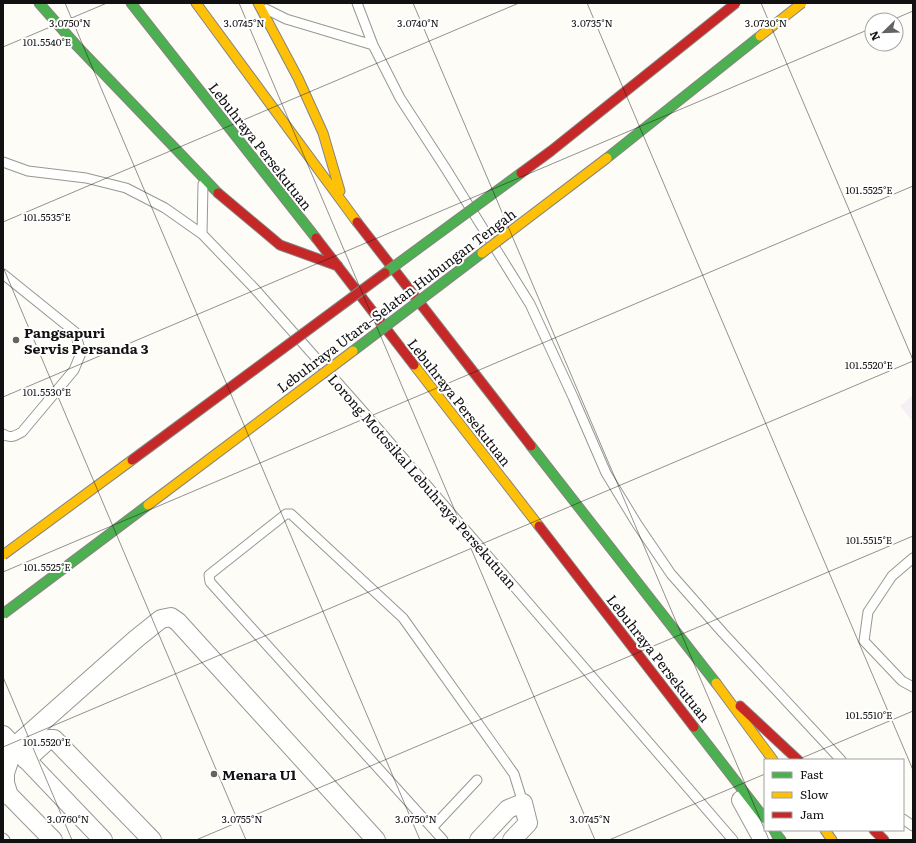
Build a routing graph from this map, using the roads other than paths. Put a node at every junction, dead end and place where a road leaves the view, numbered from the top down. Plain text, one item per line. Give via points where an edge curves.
1 (39, 3) edge
2 (131, 3) edge
3 (196, 3) edge
4 (357, 3) edge
5 (736, 3) edge
6 (802, 3) edge
7 (259, 4) edge
8 (373, 45) junction
9 (3, 162) edge
10 (203, 178) junction
11 (344, 206) junction
12 (202, 234) junction
13 (338, 266) junction
14 (3, 274) edge
15 (3, 434) edge
16 (3, 555) edge
17 (913, 558) edge
18 (3, 614) edge
19 (716, 683) junction
20 (913, 687) edge
21 (14, 748) edge
22 (717, 756) junction
23 (772, 759) edge
24 (797, 759) edge
25 (840, 759) edge
26 (477, 780) dead end
27 (5, 795) edge
28 (523, 803) junction
29 (764, 818) edge
30 (904, 820) edge
31 (913, 826) edge
32 (432, 828) junction
33 (774, 831) edge
34 (826, 831) edge
35 (875, 831) edge
36 (53, 840) edge
37 (103, 840) edge
38 (152, 840) edge
39 (376, 840) edge
40 (443, 840) edge
41 (479, 840) edge
42 (512, 840) edge
43 (733, 840) edge
44 (763, 840) edge
45 (781, 840) edge
46 (832, 840) edge
47 (884, 840) edge

1 - 10 main road via 76,46
2 - 13 main road, Lebuhraya Persekutuan
3 - 11 main road, Lebuhraya Persekutuan
4 - 8 lane
5 - 16 main road, Lebuhraya Utara–Selatan Hubungan Tengah, bridge via 545,155
6 - 18 main road, Lebuhraya Utara–Selatan Hubungan Tengah, bridge via 576,183
7 - 8 lane via 286,19
7 - 11 main road via 298,78 323,133
8 - 25 lane via 400,98 530,304 606,473 637,524 671,574
9 - 12 lane, Lorong Motosikal Lebuhraya Persekutuan via 28,171 86,178 126,188 165,208
10 - 12 lane
10 - 13 main road via 280,245
11 - 19 main road, Lebuhraya Persekutuan
12 - 43 lane, Lorong Motosikal Lebuhraya Persekutuan via 361,408
13 - 22 main road, Lebuhraya Persekutuan
14 - 15 lane via 75,332 81,354 74,370 22,432 14,437
17 - 20 lane via 892,576 868,612 864,641 902,681
19 - 23 main road, Lebuhraya Persekutuan
19 - 24 main road
21 - 27 street via 5,773
21 - 37 street
21 - 38 street via 54,740
21 - 39 street via 136,639 161,619 171,618 178,622
22 - 29 main road, Lebuhraya Persekutuan
22 - 44 street
26 - 32 lane
27 - 36 street
28 - 32 lane via 514,774 403,618 291,514 286,514 209,575 210,582
28 - 41 street via 508,809
28 - 42 street via 528,823
30 - 31 lane
32 - 40 lane
33 - 45 main road
34 - 46 main road
35 - 47 main road

